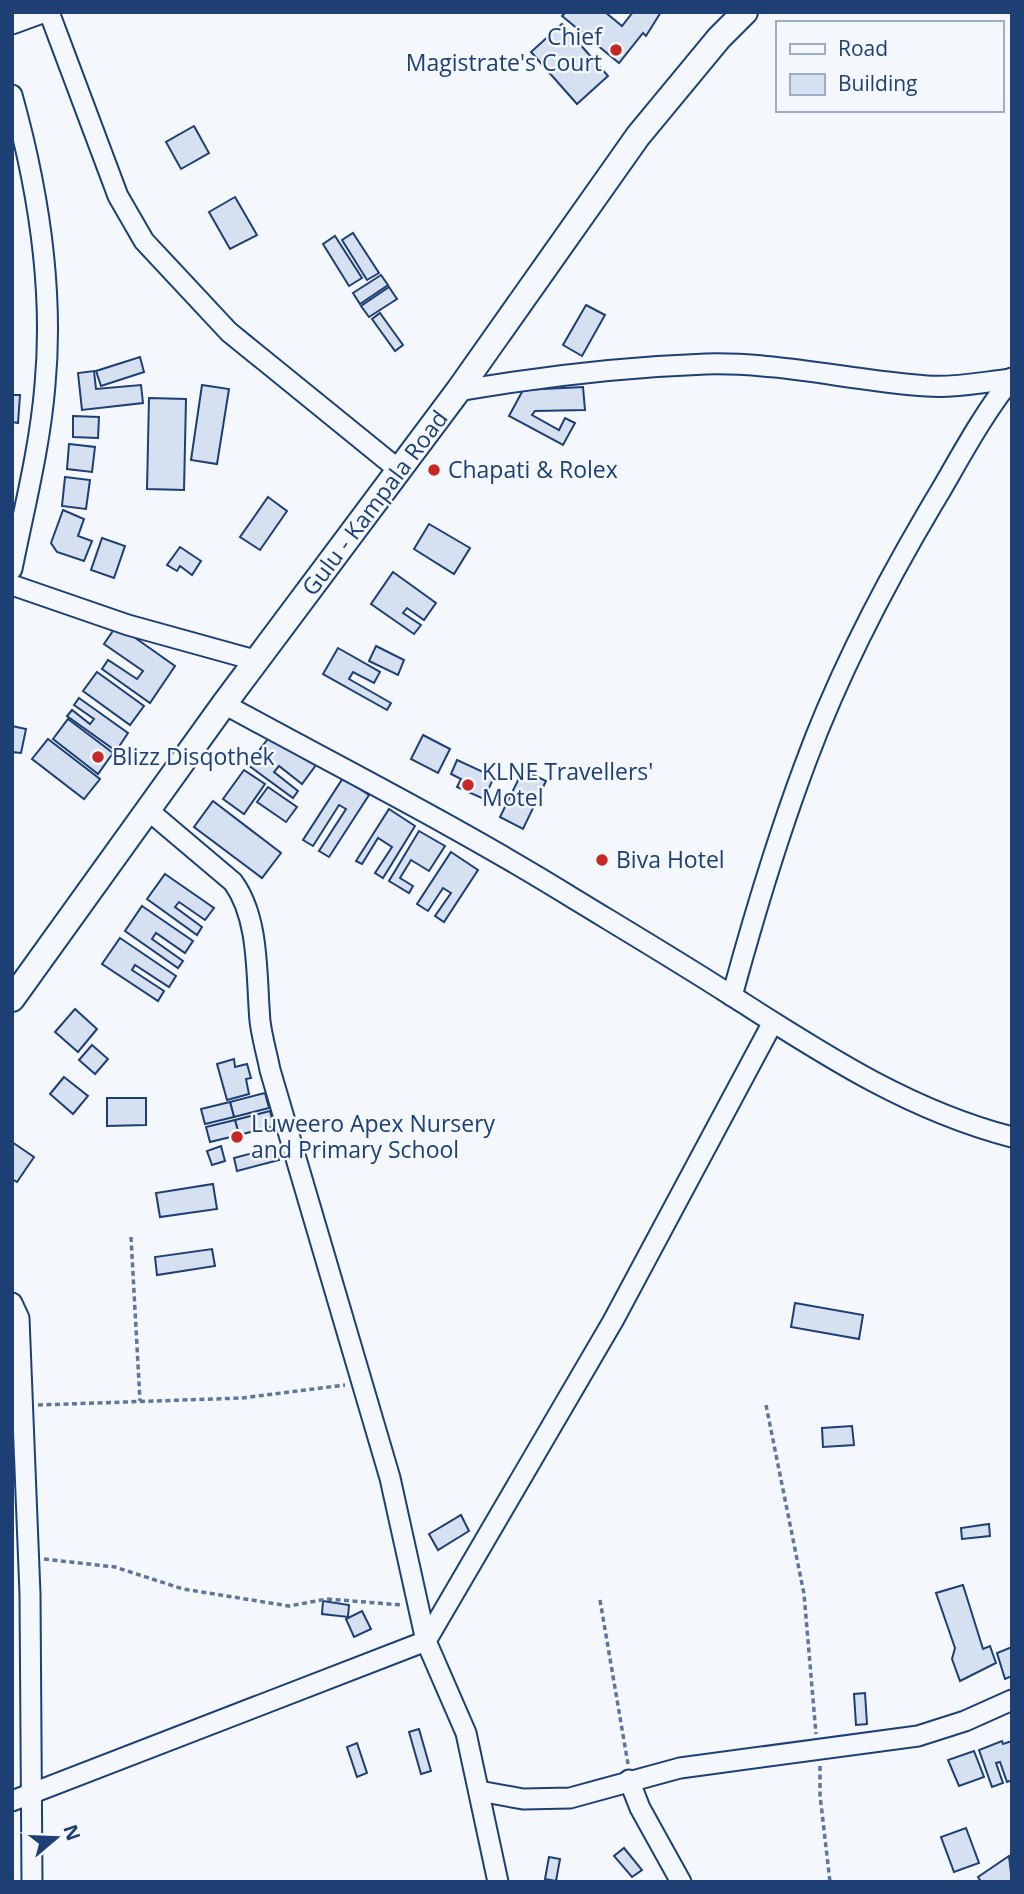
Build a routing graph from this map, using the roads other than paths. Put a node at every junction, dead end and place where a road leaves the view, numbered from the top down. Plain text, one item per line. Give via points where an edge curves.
1 (47, 12) edge
2 (745, 12) edge
3 (12, 24) edge
4 (12, 94) edge
5 (1011, 379) edge
6 (458, 391) junction
7 (399, 470) junction
8 (12, 569) edge
9 (12, 585) edge
10 (258, 661) junction
11 (224, 704) junction
12 (149, 811) junction
13 (732, 996) junction
14 (12, 999) edge
15 (772, 1024) junction
16 (1012, 1137) edge
17 (12, 1303) edge
18 (426, 1641) junction
19 (1012, 1700) edge
20 (629, 1780) junction
21 (479, 1791) junction
22 (21, 1797) edge
23 (32, 1882) edge
24 (498, 1882) edge
25 (681, 1882) edge

1 - 3 street
1 - 7 street via 118,196 144,241 229,332
2 - 6 main road, Gulu - Kampala Road via 638,136
4 - 8 street via 30,160 46,302 46,384
5 - 6 street via 927,386 808,370 706,364 529,379
5 - 13 street via 925,516 839,685 804,767
6 - 7 main road, Gulu - Kampala Road
7 - 10 main road, Gulu - Kampala Road
9 - 10 street via 128,625
10 - 11 main road, Gulu - Kampala Road
11 - 12 main road, Gulu - Kampala Road
11 - 13 street via 544,880
12 - 14 main road, Gulu - Kampala Road
12 - 18 street via 233,882 244,897 251,918 270,1070 390,1478
13 - 15 street
15 - 16 street via 891,1093 938,1114
15 - 18 street via 613,1321
17 - 22 street via 19,1318 29,1557
18 - 21 street via 466,1733
18 - 22 street
19 - 20 street via 918,1736 680,1768
20 - 21 street via 548,1800
20 - 25 street
21 - 24 street
22 - 23 street

